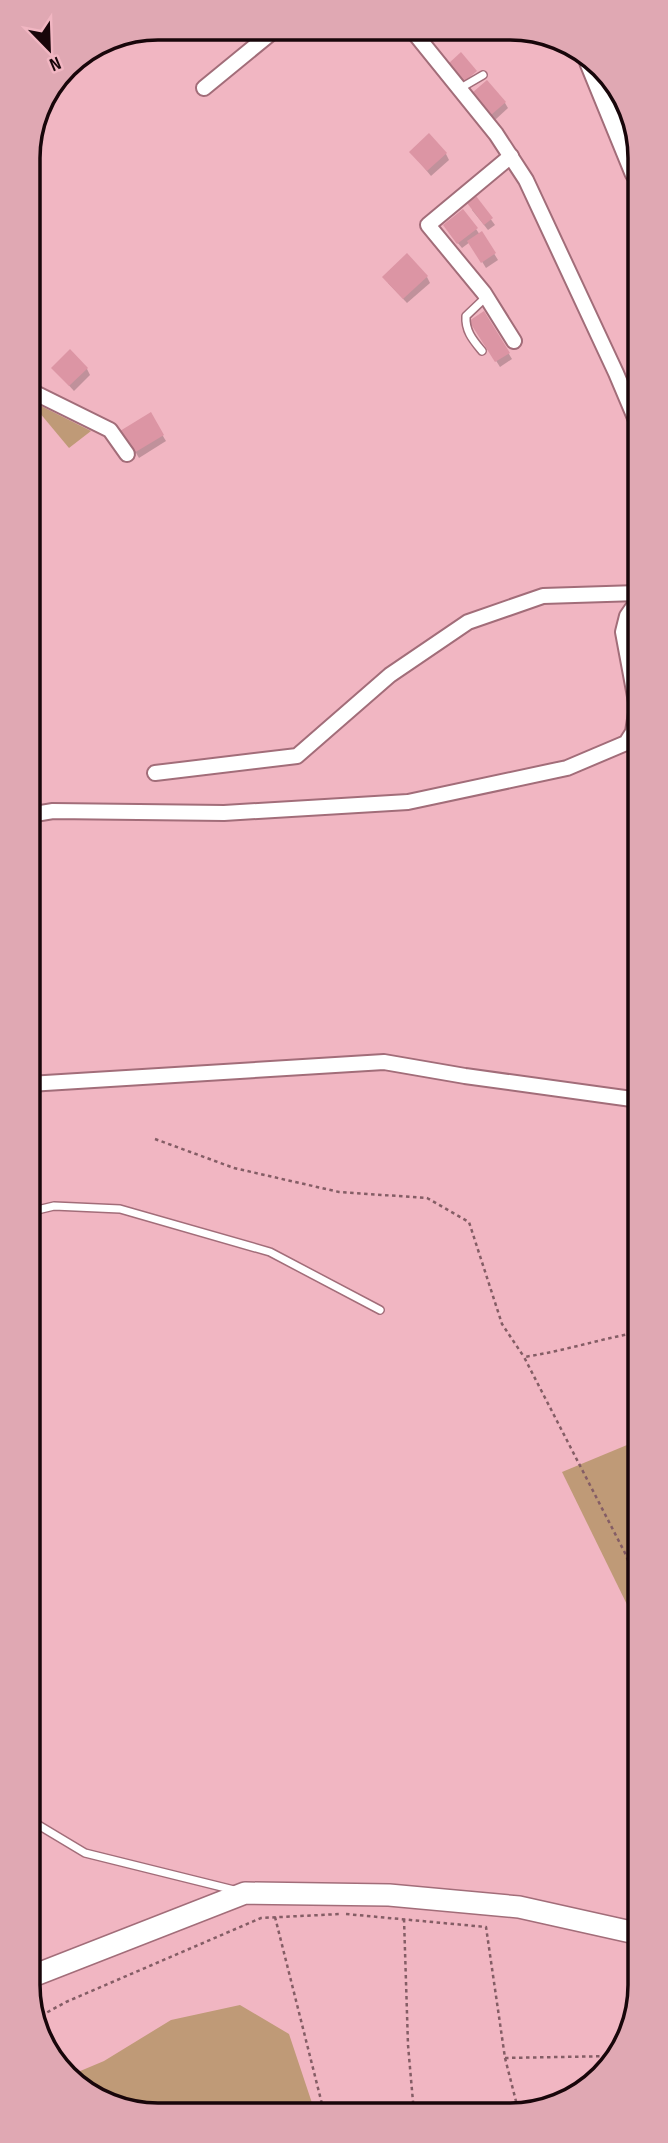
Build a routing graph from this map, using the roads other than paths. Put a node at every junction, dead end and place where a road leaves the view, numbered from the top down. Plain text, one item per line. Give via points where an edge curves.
1 (263, 40) edge
2 (420, 40) edge
3 (482, 75) dead end
4 (604, 87) edge
5 (204, 88) dead end
6 (459, 89) junction
7 (626, 141) edge
8 (511, 156) junction
9 (486, 296) junction
10 (514, 341) dead end
11 (482, 351) dead end
12 (41, 396) edge
13 (628, 401) edge
14 (127, 454) dead end
15 (628, 593) edge
16 (628, 615) edge
17 (628, 657) edge
18 (628, 741) edge
19 (155, 773) dead end
20 (41, 813) edge
21 (40, 1083) edge
22 (627, 1098) edge
23 (40, 1209) edge
24 (380, 1310) dead end
25 (40, 1826) edge
26 (245, 1893) junction
27 (627, 1931) edge
28 (40, 1973) edge

1 - 5 street
2 - 6 street
3 - 6 lane
4 - 7 highway
6 - 8 street
8 - 9 street via 428,225
8 - 13 street
9 - 10 street
9 - 11 lane via 466,316 465,323
12 - 14 street via 110,430
15 - 19 street via 543,596 468,622 390,676 297,756
16 - 17 street via 623,632
18 - 20 street via 567,768 408,802 224,813
21 - 22 street via 384,1062
23 - 24 lane via 120,1209 270,1252
25 - 26 lane via 85,1853
26 - 27 street via 389,1895 519,1907
26 - 28 street

